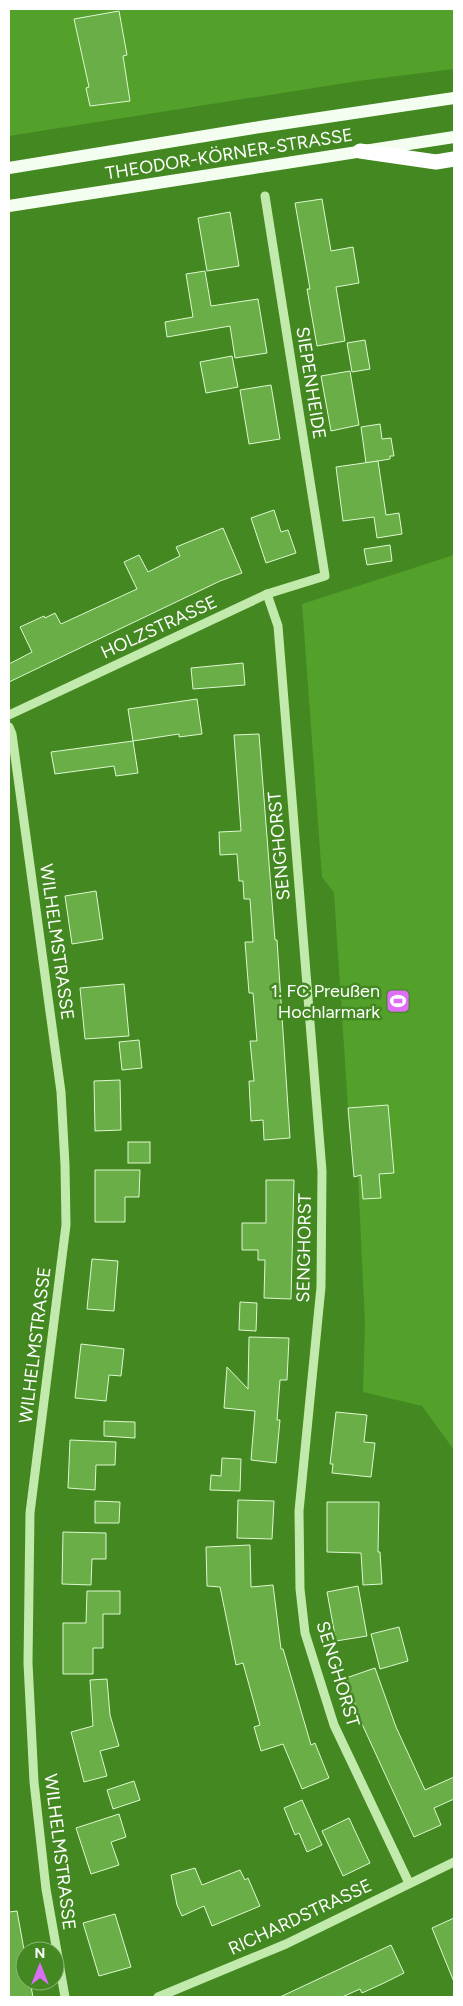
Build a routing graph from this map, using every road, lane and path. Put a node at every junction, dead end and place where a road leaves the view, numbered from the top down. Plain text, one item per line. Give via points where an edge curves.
1 (454, 98) edge
2 (454, 137) edge
3 (360, 151) junction
4 (454, 159) edge
5 (9, 168) edge
6 (265, 196) dead end
7 (9, 206) edge
8 (325, 576) joint
9 (268, 594) junction
10 (9, 716) edge
11 (9, 728) edge
12 (454, 1862) edge
13 (408, 1883) junction
14 (65, 1997) edge
15 (158, 1997) edge

1 - 5 main road, THEODOR-KÖRNER-STRASSE
2 - 3 main road, THEODOR-KÖRNER-STRASSE
3 - 4 highway via 436,162
3 - 7 main road, THEODOR-KÖRNER-STRASSE
6 - 8 street, SIEPENHEIDE
8 - 9 street, HOLZSTRASSE
9 - 10 street, HOLZSTRASSE
9 - 13 street, SENGHORST via 278,626 322,1171 320,1287 299,1511 300,1589 305,1633 334,1725
11 - 14 street, WILHELMSTRASSE via 59,1083 65,1165 66,1225 30,1513 28,1663 35,1792 46,1889
12 - 13 street, RICHARDSTRASSE
13 - 15 street, RICHARDSTRASSE via 286,1944

